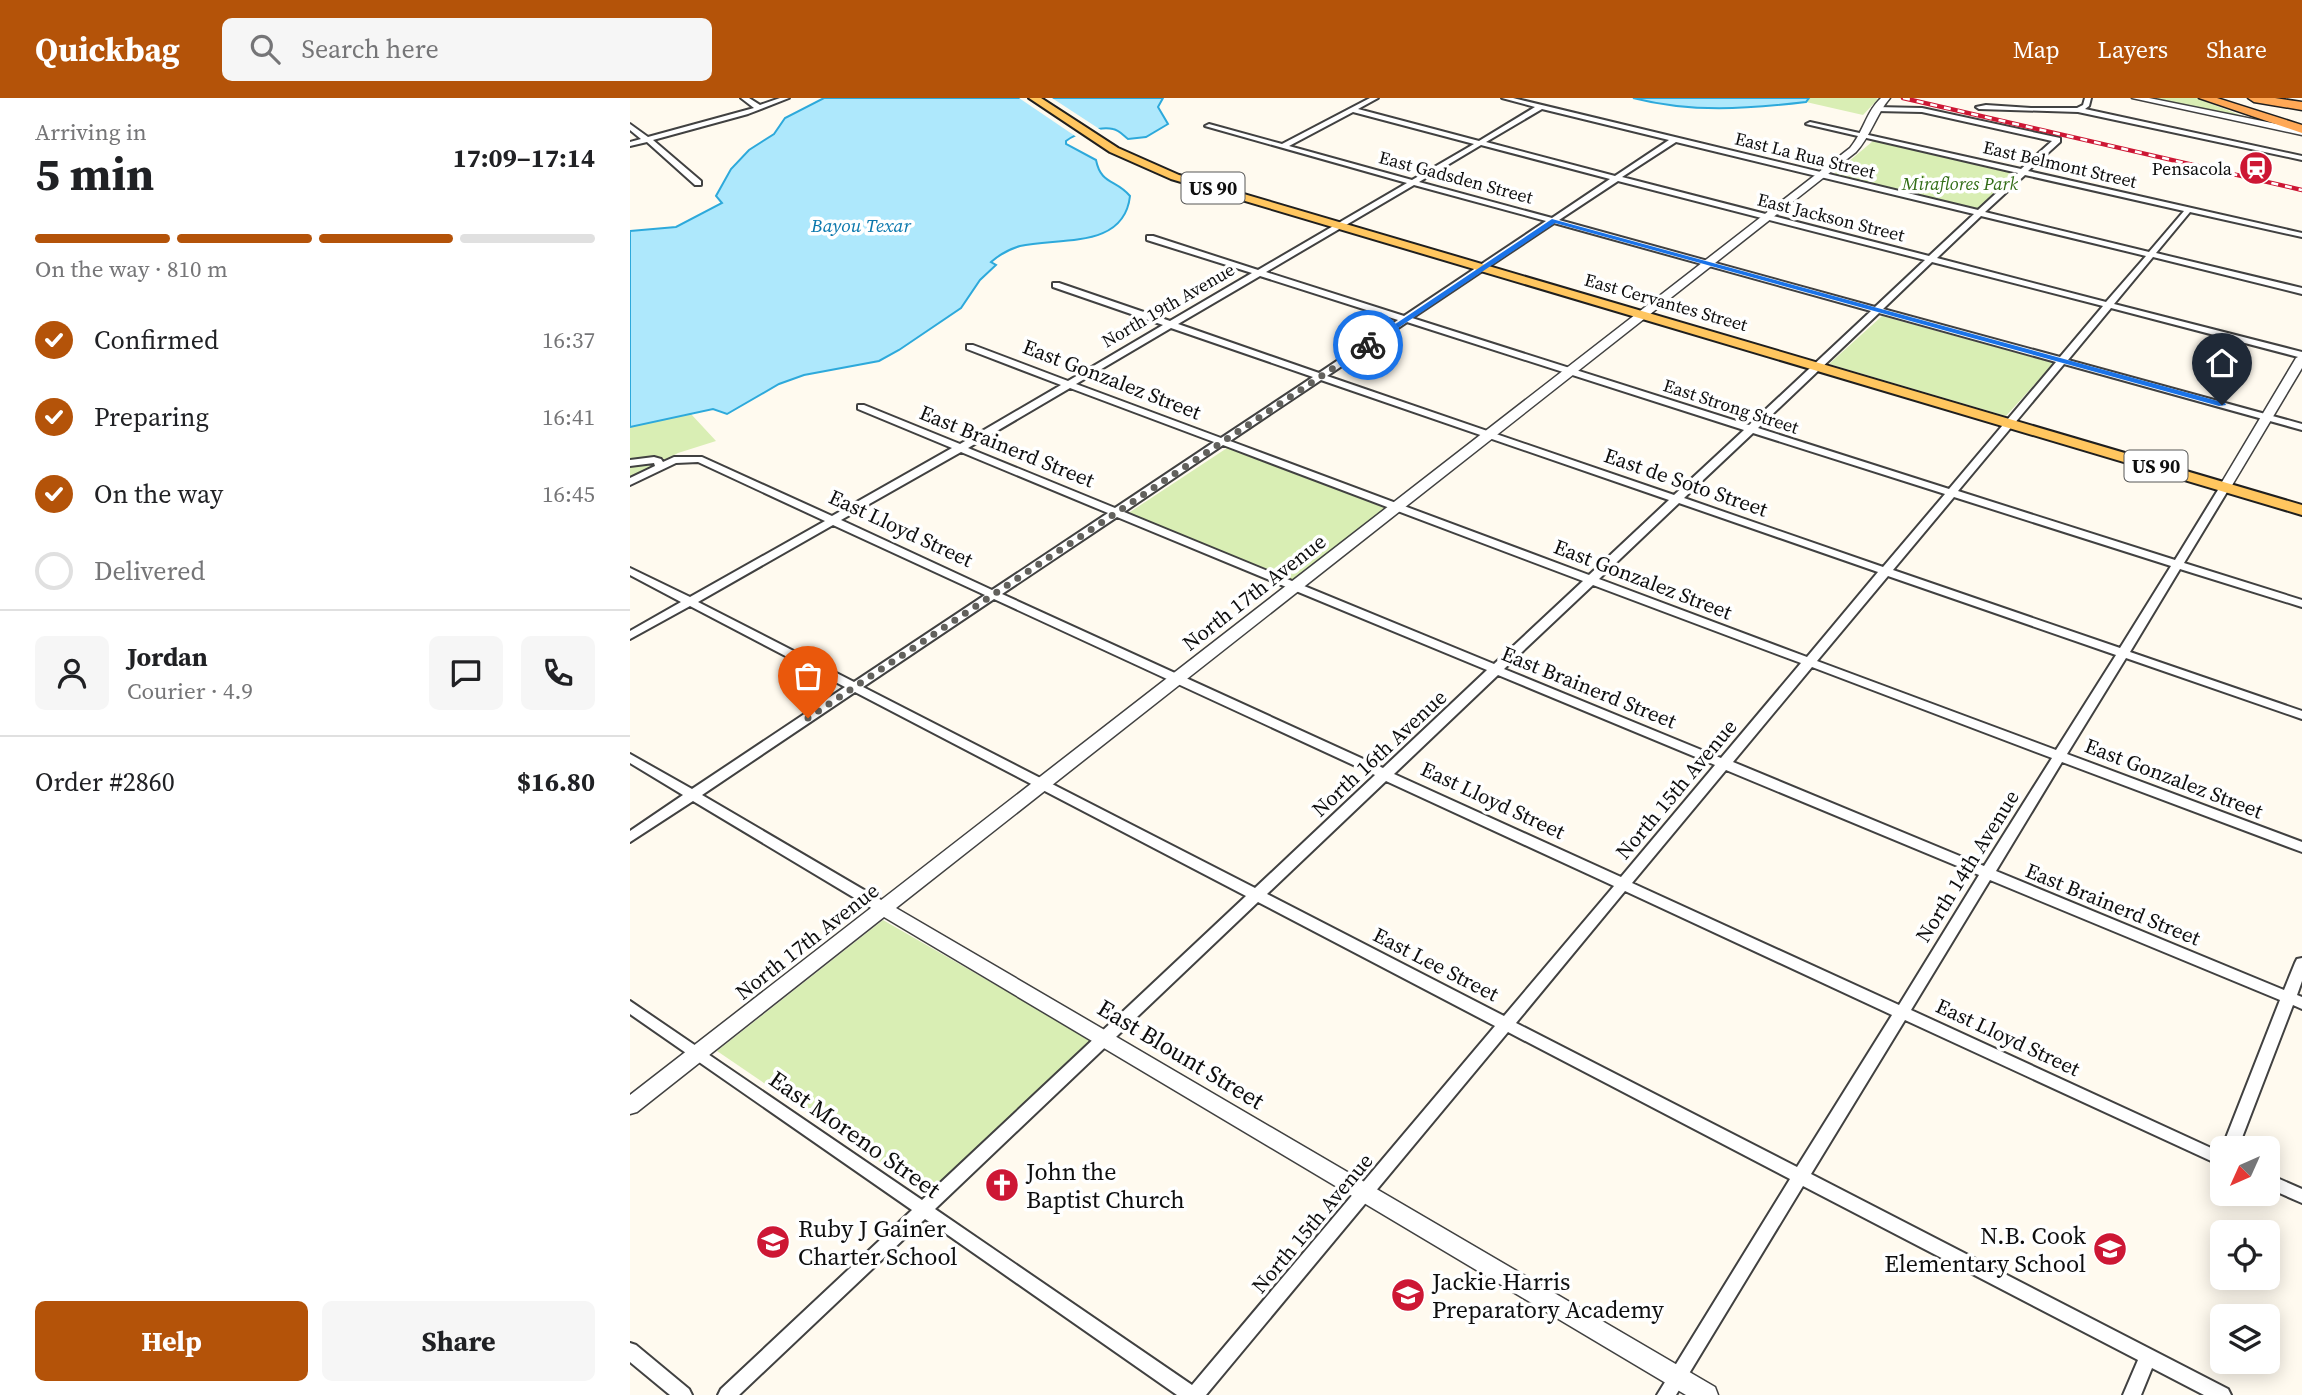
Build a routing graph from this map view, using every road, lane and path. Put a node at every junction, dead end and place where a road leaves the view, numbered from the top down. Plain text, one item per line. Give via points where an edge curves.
1 (744, 98) edge
2 (786, 98) edge
3 (1034, 98) edge
4 (1375, 98) edge
5 (1505, 98) edge
6 (1886, 98) edge
7 (2088, 98) edge
8 (2136, 98) edge
9 (2205, 98) edge
10 (2254, 98) edge
11 (2287, 98) edge
12 (2302, 104) edge
13 (1541, 107) junction
14 (1979, 107) dead end
15 (759, 108) junction
16 (1876, 109) junction
17 (1352, 110) junction
18 (2078, 110) junction
19 (1810, 124) dead end
20 (630, 126) edge
21 (1209, 126) dead end
22 (2302, 131) edge
23 (1866, 136) junction
24 (647, 139) junction
25 (1675, 139) junction
26 (1479, 143) junction
27 (630, 144) edge
28 (1283, 146) junction
29 (2302, 158) edge
30 (2023, 171) junction
31 (1821, 175) junction
32 (1617, 178) junction
33 (1413, 182) junction
34 (698, 183) dead end
35 (2189, 209) junction
36 (1979, 213) junction
37 (1767, 217) junction
38 (1554, 220) junction
39 (1338, 225) junction
40 (2302, 235) edge
41 (1150, 238) dead end
42 (2150, 255) junction
43 (1930, 259) junction
44 (1708, 263) junction
45 (1483, 268) junction
46 (1257, 272) junction
47 (1056, 285) dead end
48 (2302, 291) edge
49 (2108, 305) junction
50 (1877, 309) junction
51 (1642, 315) junction
52 (1406, 319) junction
53 (1167, 323) junction
54 (970, 346) dead end
55 (2302, 357) edge
56 (2062, 360) junction
57 (1817, 366) junction
58 (1570, 371) junction
59 (1321, 376) junction
60 (1067, 383) junction
61 (861, 407) dead end
62 (2266, 417) junction
63 (2009, 423) junction
64 (2302, 427) edge
65 (1751, 429) junction
66 (1489, 434) junction
67 (1223, 441) junction
68 (960, 448) junction
69 (630, 463) edge
70 (660, 466) junction
71 (630, 482) edge
72 (2225, 487) junction
73 (1951, 492) junction
74 (1676, 499) junction
75 (1397, 507) junction
76 (2302, 510) edge
77 (1116, 512) junction
78 (833, 520) junction
79 (2177, 564) junction
80 (630, 571) edge
81 (1885, 571) junction
82 (1591, 580) junction
83 (1295, 586) junction
84 (994, 594) junction
85 (690, 602) junction
86 (2302, 604) edge
87 (630, 636) edge
88 (2123, 653) junction
89 (1810, 662) junction
90 (1496, 669) junction
91 (1177, 678) junction
92 (855, 687) junction
93 (2302, 715) edge
94 (2059, 755) junction
95 (630, 758) edge
96 (1724, 764) junction
97 (1385, 774) junction
98 (1042, 784) junction
99 (692, 795) junction
100 (630, 837) edge
101 (2302, 847) edge
102 (1987, 873) junction
103 (1624, 884) junction
104 (1256, 895) junction
105 (883, 908) junction
106 (2302, 963) edge
107 (2295, 1000) edge
108 (630, 1007) edge
109 (1902, 1012) junction
110 (1506, 1024) junction
111 (1104, 1039) junction
112 (697, 1053) junction
113 (630, 1106) edge
114 (2235, 1136) edge
115 (2210, 1154) edge
116 (1800, 1177) junction
117 (2280, 1186) edge
118 (1364, 1193) junction
119 (2302, 1196) edge
120 (923, 1210) junction
121 (630, 1351) edge
122 (2148, 1356) junction
123 (1672, 1386) edge
124 (683, 1395) edge
125 (727, 1395) edge
126 (1194, 1395) edge
127 (1707, 1395) edge
128 (2132, 1395) edge
129 (2222, 1395) edge

1 - 15 street
2 - 15 street
3 - 39 main road, East Cervantes Street / US 90 via 1127,158 1175,177
4 - 17 street
5 - 13 street, East La Rua Street
6 - 16 street, North 17th Avenue
7 - 18 street via 2086,106
8 - 22 street
9 - 22 highway
10 - 12 highway
11 - 12 highway
13 - 25 street, East La Rua Street
13 - 26 street, North 19th Avenue
14 - 18 street
15 - 24 street
16 - 23 street, North 17th Avenue
16 - 30 street, North 16th Avenue via 1922,110 2057,140
17 - 26 street, East Jackson Street
17 - 28 street
18 - 29 street
19 - 23 street, East Belmont Street
20 - 24 street
21 - 28 street, East Gadsden Street
23 - 30 street, East Belmont Street
23 - 31 street, North 17th Avenue
24 - 27 street
24 - 34 street
25 - 31 street, East La Rua Street
25 - 32 street
26 - 32 street, East Jackson Street
26 - 33 street, North 19th Avenue
28 - 33 street, East Gadsden Street
30 - 35 street, East Belmont Street
30 - 36 street, North 16th Avenue
31 - 36 street, East La Rua Street
31 - 37 street, North 17th Avenue
32 - 37 street, East Jackson Street
32 - 38 street
33 - 38 street, East Gadsden Street
33 - 39 street, North 19th Avenue
35 - 40 street, East Belmont Street
35 - 42 street, North 15th Avenue
36 - 42 street, East La Rua Street
36 - 43 street, North 16th Avenue
37 - 43 street, East Jackson Street
37 - 44 street, North 17th Avenue
38 - 44 street, East Gadsden Street
38 - 45 street
39 - 45 main road, East Cervantes Street / US 90
39 - 46 street, North 19th Avenue
41 - 46 street, East Strong Street
42 - 48 street, East La Rua Street
42 - 49 street, North 15th Avenue
43 - 49 street, East Jackson Street
43 - 50 street, North 16th Avenue
44 - 50 street, East Gadsden Street
44 - 51 street, North 17th Avenue
45 - 51 main road, East Cervantes Street / US 90
45 - 52 street
46 - 52 street, East Strong Street
46 - 53 street, North 19th Avenue
47 - 53 street, East de Soto Street
49 - 55 street, East Jackson Street
49 - 56 street, North 15th Avenue
50 - 56 street, East Gadsden Street
50 - 57 street, North 16th Avenue
51 - 57 main road, East Cervantes Street / US 90
51 - 58 street, North 17th Avenue
52 - 58 street, East Strong Street
52 - 59 street
53 - 59 street, East de Soto Street
53 - 60 street, North 19th Avenue
54 - 60 street, East Gonzalez Street
55 - 62 street, North 14th Avenue
56 - 62 street, East Gadsden Street
56 - 63 street, North 15th Avenue
57 - 63 main road, East Cervantes Street / US 90
57 - 65 street, North 16th Avenue
58 - 65 street, East Strong Street
58 - 66 street, North 17th Avenue
59 - 66 street, East de Soto Street
59 - 67 street
60 - 67 street, East Gonzalez Street
60 - 68 street, North 19th Avenue
61 - 68 street, East Brainerd Street
62 - 64 street, East Gadsden Street
62 - 72 street, North 14th Avenue
63 - 72 main road, East Cervantes Street / US 90
63 - 73 street, North 15th Avenue
65 - 73 street, East Strong Street
65 - 74 street, North 16th Avenue
66 - 74 street, East de Soto Street
66 - 75 street, North 17th Avenue
67 - 75 street, East Gonzalez Street
67 - 77 street
68 - 77 street, East Brainerd Street
68 - 78 street, North 19th Avenue
69 - 70 street, East Lloyd Street via 654,460
70 - 71 street
70 - 78 street, East Lloyd Street via 683,458 699,459
72 - 76 main road, East Cervantes Street / US 90
72 - 79 street, North 14th Avenue
73 - 79 street, East Strong Street
73 - 81 street, North 15th Avenue
74 - 81 street, East de Soto Street
74 - 82 street, North 16th Avenue
75 - 82 street, East Gonzalez Street
75 - 83 street, North 17th Avenue
77 - 83 street, East Brainerd Street
77 - 84 street
78 - 84 street, East Lloyd Street
78 - 85 street, North 19th Avenue
79 - 86 street, East Strong Street
79 - 88 street, North 14th Avenue
80 - 85 street, East Lee Street
81 - 88 street, East de Soto Street
81 - 89 street, North 15th Avenue
82 - 89 street, East Gonzalez Street
82 - 90 street, North 16th Avenue
83 - 90 street, East Brainerd Street
83 - 91 street, North 17th Avenue
84 - 91 street, East Lloyd Street
84 - 92 street
85 - 87 street, North 19th Avenue
85 - 92 street, East Lee Street
88 - 93 street, East de Soto Street
88 - 94 street, North 14th Avenue
89 - 94 street, East Gonzalez Street
89 - 96 street, North 15th Avenue
90 - 96 street, East Brainerd Street
90 - 97 street, North 16th Avenue
91 - 97 street, East Lloyd Street
91 - 98 street, North 17th Avenue
92 - 98 street, East Lee Street
92 - 99 street
94 - 101 street, East Gonzalez Street
94 - 102 street, North 14th Avenue
95 - 99 street, East Blount Street
96 - 102 street, East Brainerd Street
96 - 103 street, North 15th Avenue
97 - 103 street, East Lloyd Street
97 - 104 street, North 16th Avenue
98 - 104 street, East Lee Street
98 - 105 street, North 17th Avenue
99 - 100 street
99 - 105 street, East Blount Street
102 - 107 street, East Brainerd Street
102 - 109 street, North 14th Avenue
103 - 109 street, East Lloyd Street
103 - 110 street, North 15th Avenue
104 - 110 street, East Lee Street
104 - 111 street, North 16th Avenue
105 - 111 street, East Blount Street
105 - 112 street, North 17th Avenue
106 - 107 street
107 - 114 street
108 - 112 street, East Moreno Street
109 - 115 street, East Lloyd Street
109 - 116 street, North 14th Avenue
110 - 116 street, East Lee Street
110 - 118 street, North 15th Avenue
111 - 118 street, East Blount Street
111 - 120 street, North 16th Avenue
112 - 113 street, North 17th Avenue
112 - 120 street, East Moreno Street
116 - 122 street, East Lee Street
116 - 123 street, North 14th Avenue
117 - 119 street
118 - 123 street, East Blount Street
118 - 126 street, North 15th Avenue
120 - 125 street, North 16th Avenue
120 - 126 street, East Moreno Street
121 - 124 street
122 - 128 street
122 - 129 street, East Lee Street
123 - 127 street, East Blount Street

